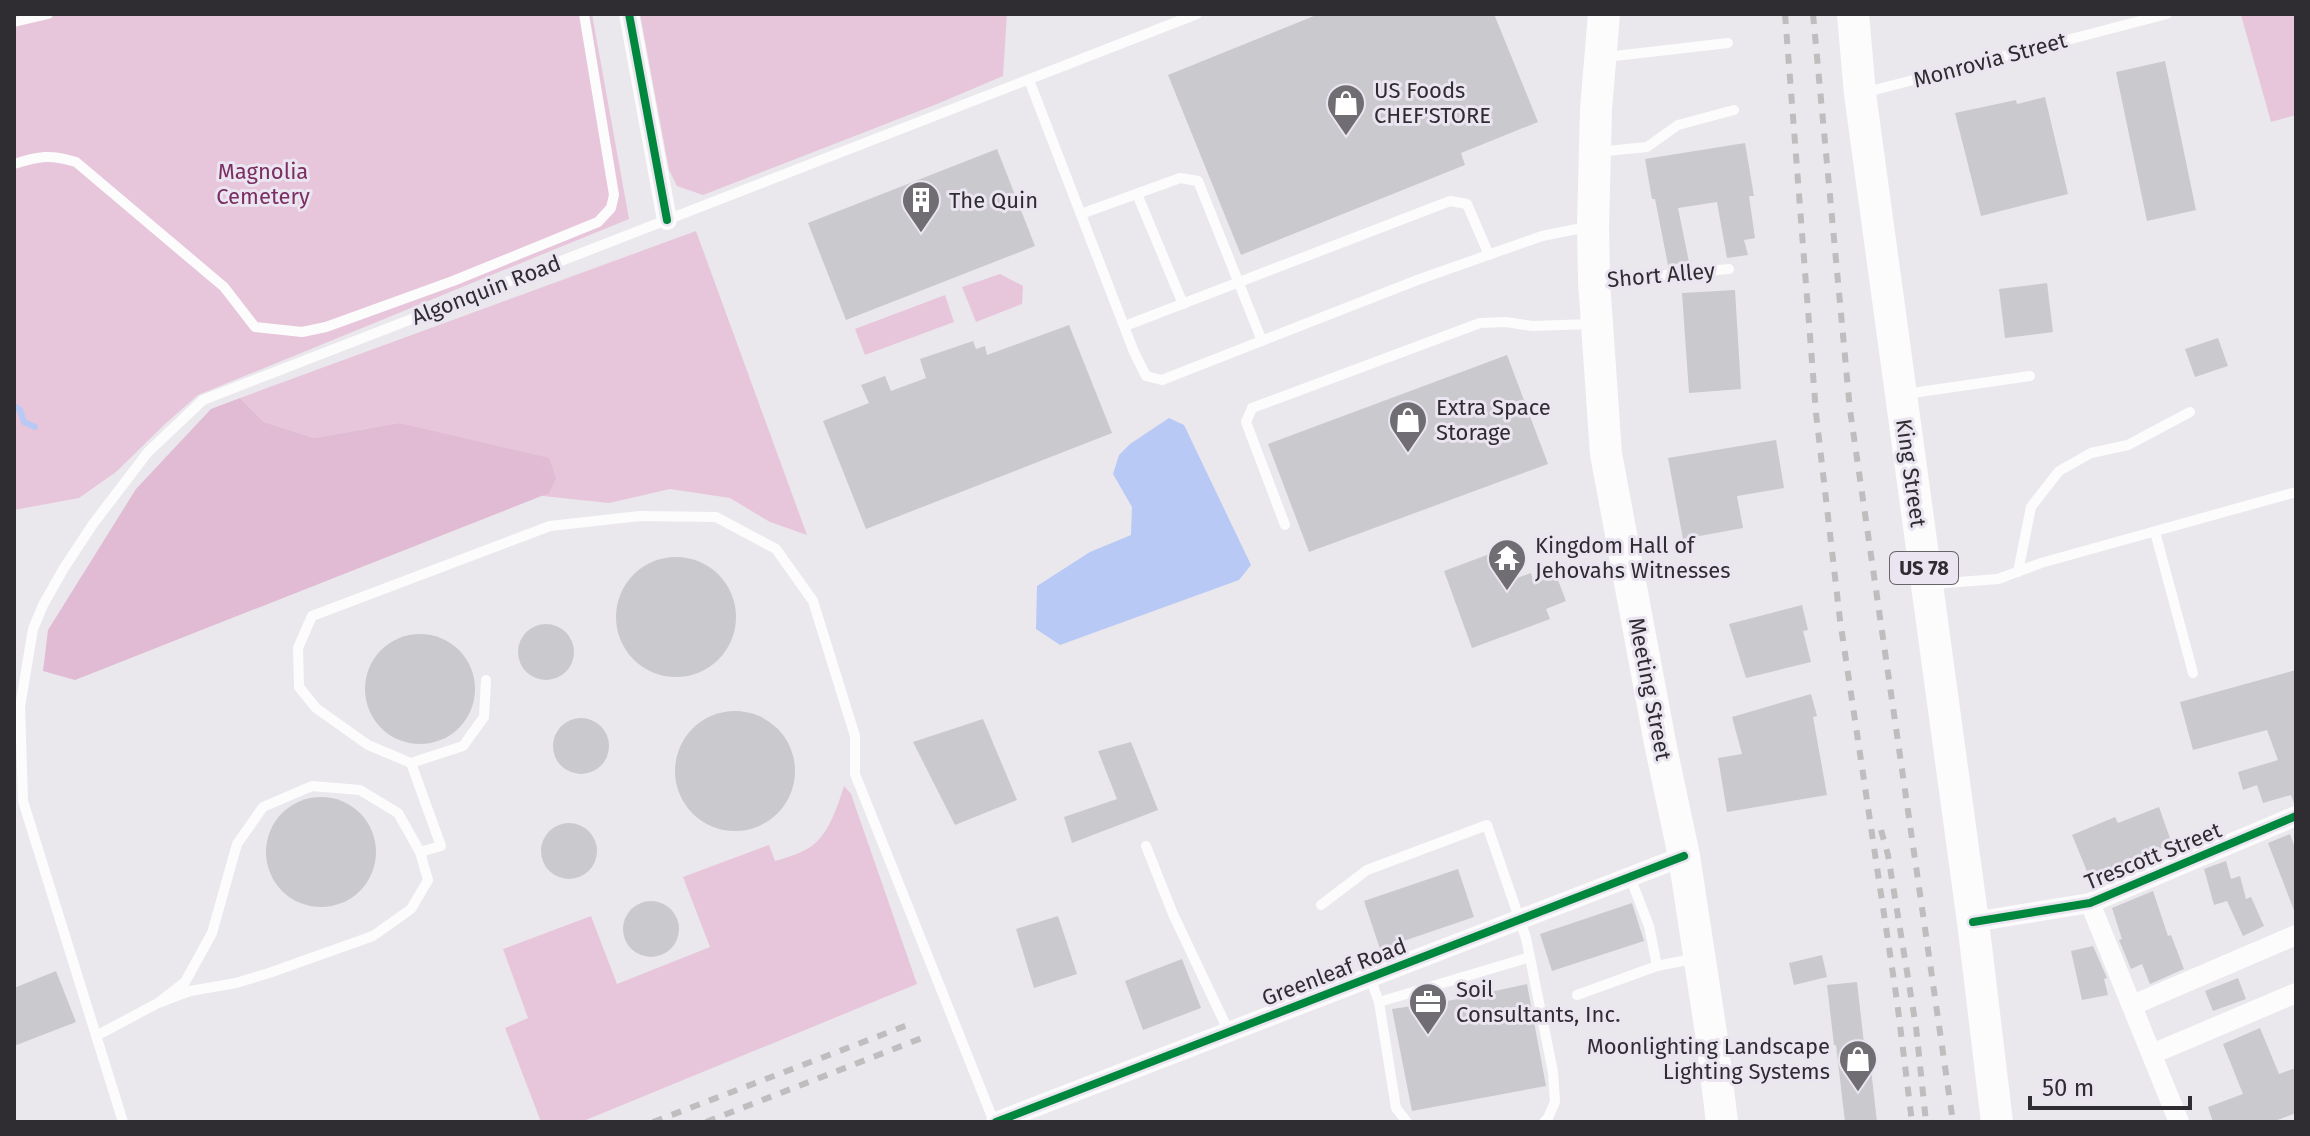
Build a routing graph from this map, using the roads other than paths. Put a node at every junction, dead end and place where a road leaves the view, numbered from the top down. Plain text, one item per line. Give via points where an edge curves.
1 (48, 14) edge
2 (584, 14) edge
3 (629, 14) edge
4 (1197, 14) edge
5 (1604, 14) edge
6 (1853, 14) edge
7 (2167, 14) edge
8 (14, 22) edge
9 (1728, 43) dead end
10 (1600, 57) junction
11 (1029, 80) junction
12 (1860, 94) junction
13 (1734, 110) dead end
14 (1596, 152) junction
15 (14, 164) edge
16 (1137, 194) junction
17 (1081, 214) junction
18 (667, 220) junction
19 (1593, 226) junction
20 (1489, 255) junction
21 (1729, 269) dead end
22 (1594, 281) junction
23 (1239, 282) junction
24 (1183, 304) junction
25 (1597, 324) junction
26 (1125, 326) junction
27 (1262, 341) junction
28 (2030, 376) dead end
29 (1901, 394) junction
30 (2190, 412) dead end
31 (2296, 492) edge
32 (1285, 525) dead end
33 (2155, 532) junction
34 (2018, 572) junction
35 (1927, 585) junction
36 (2193, 673) dead end
37 (486, 680) dead end
38 (411, 763) junction
39 (2296, 816) edge
40 (1146, 846) dead end
41 (420, 852) junction
42 (1684, 856) junction
43 (1630, 877) junction
44 (2090, 903) junction
45 (1321, 905) dead end
46 (1519, 920) junction
47 (1973, 922) junction
48 (2296, 935) edge
49 (1530, 957) junction
50 (1700, 958) junction
51 (1657, 966) junction
52 (1370, 978) junction
53 (2296, 993) edge
54 (1577, 995) dead end
55 (1379, 1002) junction
56 (158, 1003) junction
57 (2133, 1005) junction
58 (1229, 1032) junction
59 (96, 1036) junction
60 (2152, 1054) junction
61 (123, 1122) edge
62 (995, 1122) edge
63 (1407, 1122) edge
64 (1544, 1122) edge
65 (1722, 1122) edge
66 (1997, 1122) edge
67 (2179, 1122) edge

1 - 8 lane
2 - 15 lane via 614,195 611,208 598,222 326,327 302,332 255,327 224,287 76,162 41,156
3 - 18 street
4 - 11 lane, Algonquin Road
5 - 10 main road, Meeting Street
6 - 12 main road, King Street / US 78
7 - 12 lane, Monrovia Street
9 - 10 lane
10 - 14 main road, Meeting Street
11 - 17 lane
11 - 18 lane, Algonquin Road
12 - 29 main road, King Street / US 78
13 - 14 lane via 1678,125 1647,147
14 - 19 main road, Meeting Street
16 - 17 lane
16 - 23 lane via 1180,178 1198,181
16 - 24 lane
17 - 26 lane
18 - 59 lane, Algonquin Road via 203,400 148,452 93,524 33,629 20,707 23,801
19 - 20 lane via 1542,236
19 - 22 main road, Meeting Street
20 - 23 lane via 1467,204 1450,201
20 - 27 lane
21 - 22 lane, Short Alley
22 - 25 main road, Meeting Street
23 - 24 lane
23 - 27 lane
24 - 26 lane
25 - 32 lane via 1480,323 1252,408 1246,422
25 - 42 main road, Meeting Street via 1606,454
26 - 27 lane via 1146,376 1162,380
28 - 29 lane
29 - 35 main road, King Street / US 78
30 - 34 lane via 2128,445 2091,453 2059,471 2031,507
31 - 33 lane
33 - 34 lane
33 - 36 lane
34 - 35 lane via 1998,579
35 - 47 main road, King Street / US 78
37 - 38 lane via 484,717 463,746
38 - 41 lane via 441,846
38 - 62 lane via 368,745 316,708 299,687 298,648 312,616 550,526 640,516 716,517 776,549 813,601 855,736 855,774
39 - 44 street, Trescott Street
40 - 58 lane
41 - 56 lane via 428,880 417,900 373,936 269,973
41 - 56 lane via 398,813 360,790 312,786 263,807 237,844 212,933 185,982
42 - 43 street, Greenleaf Road
42 - 50 main road, Meeting Street
43 - 46 street, Greenleaf Road
43 - 51 lane
44 - 47 street, Trescott Street
44 - 57 street
45 - 46 lane via 1367,870 1487,825
46 - 49 lane
46 - 52 street, Greenleaf Road
47 - 66 main road, King Street / US 78
48 - 57 street
49 - 55 lane
49 - 64 lane via 1553,1072 1555,1102
50 - 51 lane
50 - 65 main road, Meeting Street
51 - 54 lane
52 - 55 lane
52 - 58 street, Greenleaf Road
53 - 60 street
55 - 63 lane via 1396,1108
56 - 59 lane
57 - 60 street
58 - 62 street, Greenleaf Road
59 - 61 lane, Algonquin Road
60 - 67 street

